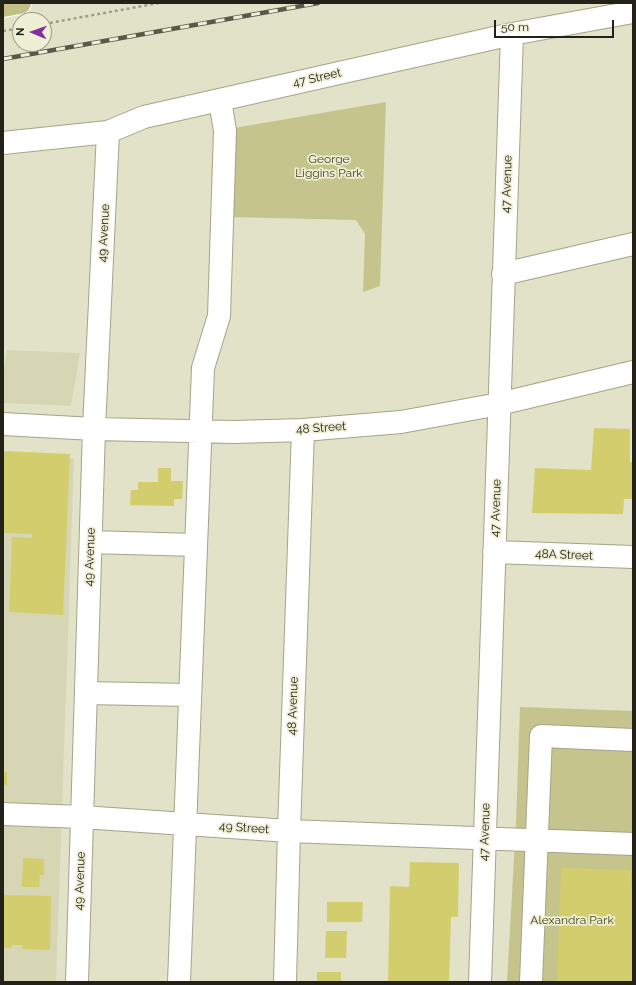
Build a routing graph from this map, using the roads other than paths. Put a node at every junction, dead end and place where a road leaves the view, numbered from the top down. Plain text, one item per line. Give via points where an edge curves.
1 (20, 3) edge
2 (3, 6) edge
3 (633, 12) edge
4 (512, 34) junction
5 (220, 100) junction
6 (108, 132) junction
7 (3, 147) edge
8 (633, 244) edge
9 (504, 274) junction
10 (633, 372) edge
11 (499, 404) junction
12 (3, 424) edge
13 (94, 429) junction
14 (303, 430) junction
15 (201, 431) junction
16 (91, 542) junction
17 (196, 545) junction
18 (494, 552) junction
19 (633, 557) edge
20 (86, 693) junction
21 (190, 694) junction
22 (633, 740) edge
23 (3, 814) edge
24 (82, 817) junction
25 (185, 824) junction
26 (289, 831) junction
27 (484, 838) junction
28 (536, 839) junction
29 (633, 844) edge
30 (77, 982) edge
31 (179, 982) edge
32 (285, 982) edge
33 (480, 982) edge
34 (531, 982) edge

1 - 2 main road
3 - 4 street, 47 Street
4 - 5 street, 47 Street
4 - 9 street, 47 Avenue
5 - 6 street, 47 Street via 144,117
5 - 15 street via 225,132 219,316 203,368
6 - 7 street, 47 Street
6 - 13 street, 49 Avenue
8 - 9 street
9 - 11 street, 47 Avenue
10 - 11 street, 48 Street
11 - 14 street, 48 Street via 401,422
11 - 18 street, 47 Avenue
12 - 13 street, 48 Street
13 - 15 street, 48 Street
13 - 16 street, 49 Avenue
14 - 15 street, 48 Street
14 - 26 street, 48 Avenue
15 - 17 street
16 - 17 street
16 - 20 street, 49 Avenue
17 - 21 street
18 - 19 street, 48A Street
18 - 27 street, 47 Avenue
20 - 21 street
20 - 24 street, 49 Avenue
21 - 25 street
22 - 28 street via 541,736
23 - 24 street, 49 Street
24 - 25 street, 49 Street
24 - 30 street, 49 Avenue
25 - 26 street, 49 Street
25 - 31 street
26 - 27 street, 49 Street
26 - 32 street, 48 Avenue
27 - 28 street, 49 Street
27 - 33 street, 47 Avenue
28 - 29 street, 49 Street
28 - 34 street

